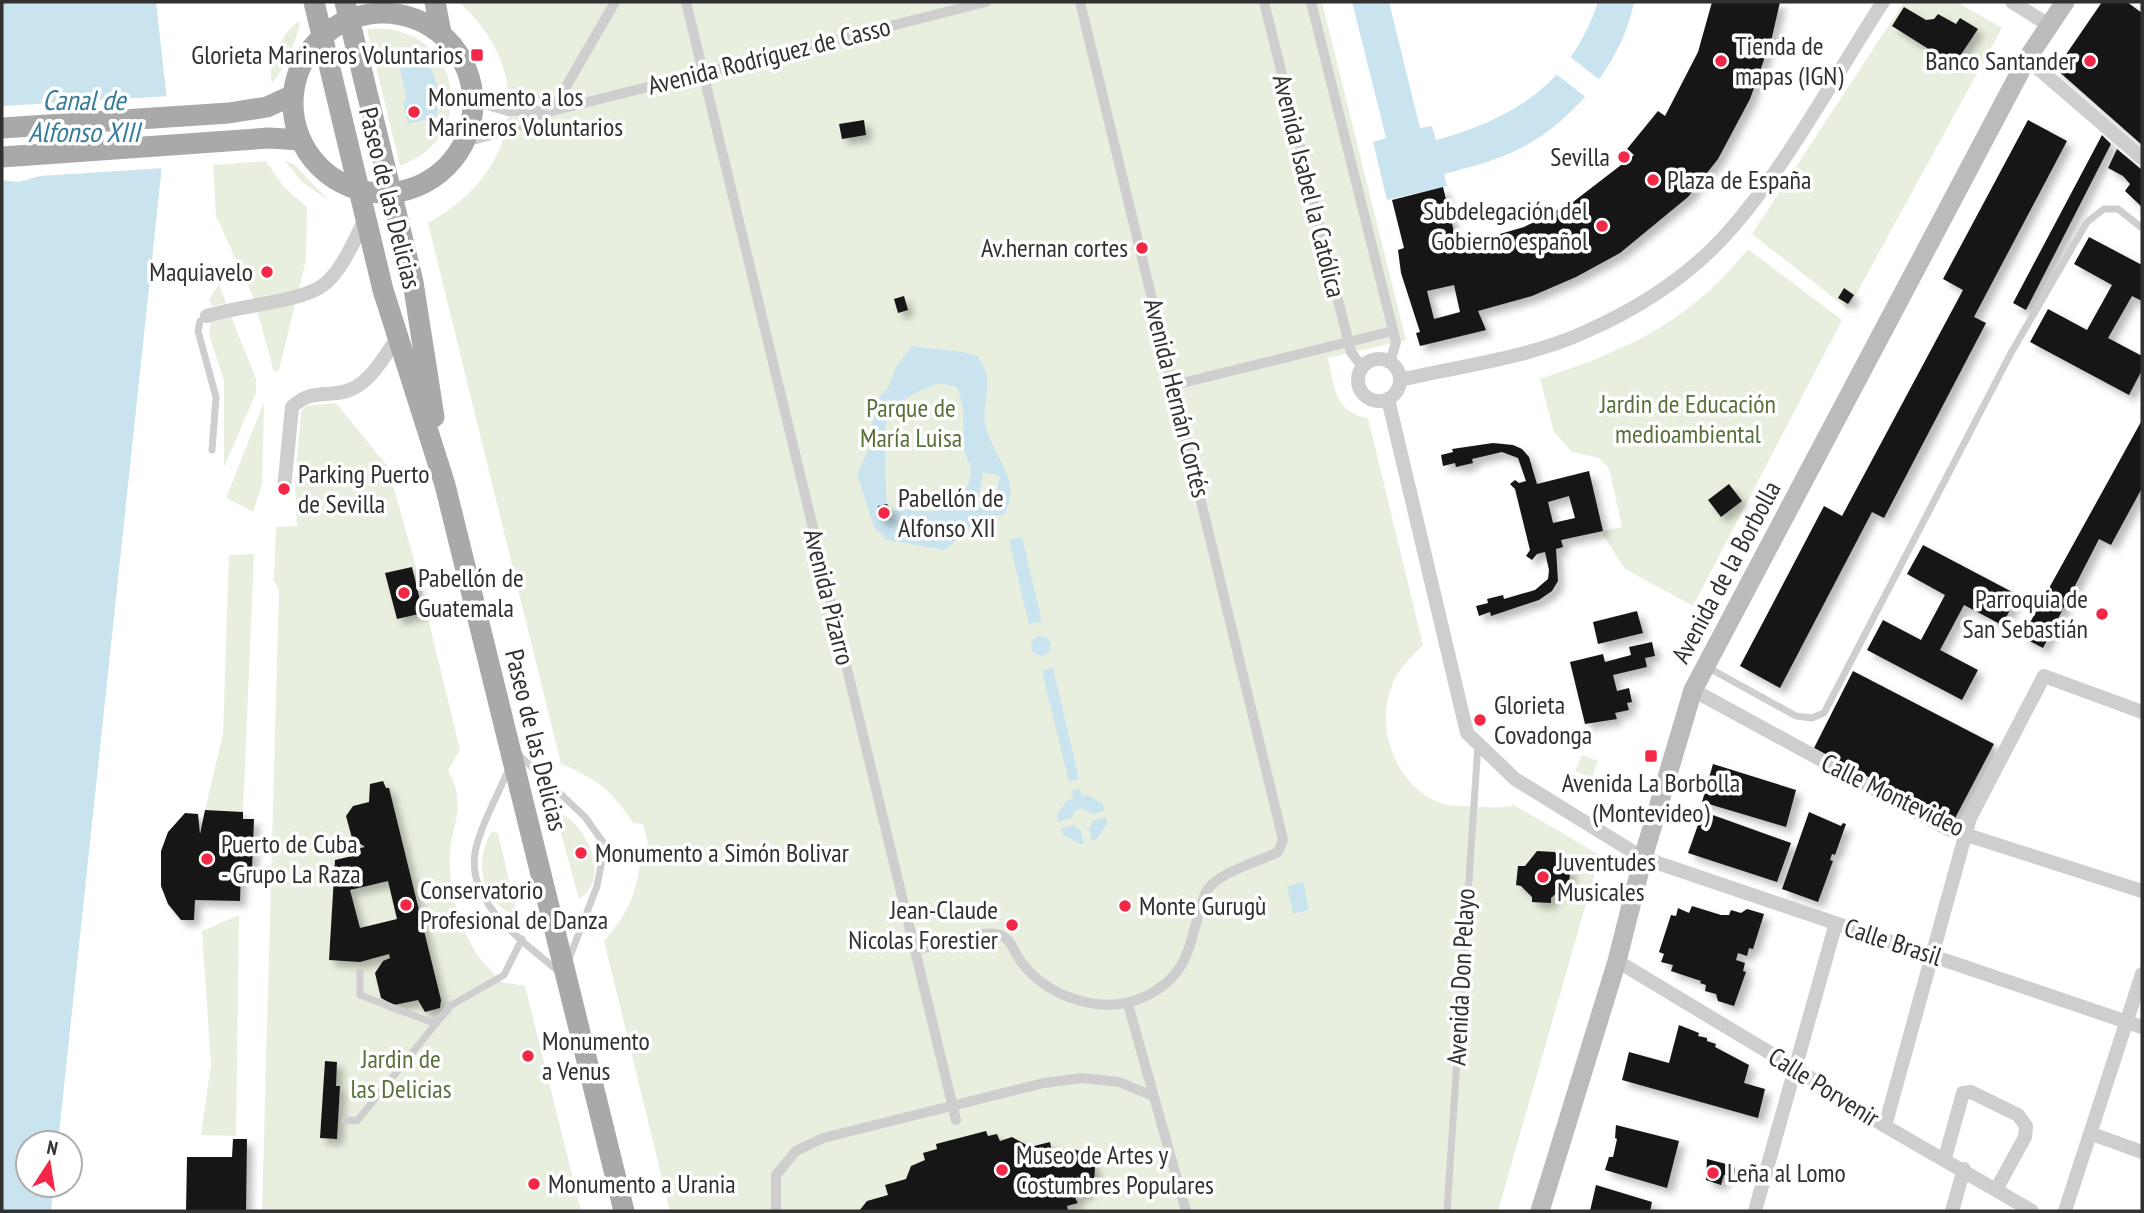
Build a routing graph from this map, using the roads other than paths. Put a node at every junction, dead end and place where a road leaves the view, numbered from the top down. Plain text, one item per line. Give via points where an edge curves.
1 (314, 2) edge
2 (435, 2) edge
3 (615, 2) edge
4 (686, 2) edge
5 (986, 2) edge
6 (1080, 2) edge
7 (1264, 2) edge
8 (1311, 2) edge
9 (1883, 2) edge
10 (2012, 2) edge
11 (2065, 2) edge
12 (385, 7) edge
13 (347, 10) edge
14 (2049, 25) junction
15 (440, 33) junction
16 (321, 37) junction
17 (2027, 59) junction
18 (703, 73) junction
19 (293, 95) junction
20 (474, 101) junction
21 (552, 111) junction
22 (2, 128) edge
23 (301, 140) junction
24 (465, 142) junction
25 (2, 157) edge
26 (2142, 158) edge
27 (361, 190) junction
28 (389, 193) junction
29 (367, 216) junction
30 (2142, 228) edge
31 (207, 316) joint
32 (1393, 331) junction
33 (398, 337) junction
34 (1348, 342) junction
35 (1390, 363) junction
36 (1363, 368) junction
37 (1400, 380) junction
38 (1174, 385) junction
39 (1388, 399) junction
40 (212, 450) dead end
41 (445, 485) junction
42 (284, 489) dead end
43 (1707, 666) junction
44 (1693, 690) junction
45 (2142, 712) edge
46 (1478, 744) junction
47 (510, 753) junction
48 (1965, 833) junction
49 (1643, 858) junction
50 (2142, 891) edge
51 (1836, 923) junction
52 (522, 939) junction
53 (916, 950) junction
54 (1932, 954) junction
55 (1617, 961) junction
56 (360, 971) dead end
57 (565, 974) junction
58 (2142, 974) edge
59 (1128, 1004) junction
60 (2127, 1022) junction
61 (436, 1024) junction
62 (2142, 1027) edge
63 (1795, 1068) junction
64 (1153, 1096) junction
65 (953, 1107) junction
66 (345, 1120) dead end
67 (956, 1120) dead end
68 (1885, 1126) junction
69 (2092, 1134) junction
70 (2142, 1152) edge
71 (1945, 1158) junction
72 (1964, 1169) junction
73 (1997, 1188) junction
74 (624, 1211) edge
75 (776, 1211) edge
76 (1186, 1211) edge
77 (1447, 1211) edge
78 (1539, 1211) edge
79 (1755, 1211) edge
80 (1952, 1211) edge
81 (2032, 1211) edge
82 (2065, 1211) edge

1 - 16 main road, Paseo de las Delicias
2 - 15 main road
3 - 21 street
4 - 18 street, Avenida Pizarro
5 - 18 street, Avenida Rodríguez de Casso
6 - 38 street, Avenida Hernán Cortés
7 - 34 street, Avenida Isabel la Católica
8 - 32 street, Avenida Isabel la Católica
9 - 37 street via 1749,206 1720,242 1684,273 1584,333
10 - 14 street
11 - 14 main road, Avenida de la Borbolla
12 - 13 main road
12 - 15 main road
13 - 16 main road
13 - 28 main road, Paseo de las Delicias
14 - 17 main road, Avenida de la Borbolla
15 - 20 main road via 464,62
16 - 19 main road via 307,54
16 - 27 main road, Paseo de las Delicias
17 - 26 street
17 - 43 main road, Avenida de la Borbolla
18 - 21 street, Avenida Rodríguez de Casso
18 - 53 street, Avenida Pizarro
19 - 22 main road via 256,109
19 - 23 main road
20 - 21 street via 508,111
20 - 24 main road
21 - 24 street
23 - 25 main road
23 - 27 main road via 325,172
24 - 28 main road via 452,162 434,177
27 - 28 main road
27 - 29 main road, Paseo de las Delicias
28 - 41 main road, Paseo de las Delicias via 413,282
29 - 31 street via 344,258 321,286
29 - 33 main road, Paseo de las Delicias
30 - 43 lane via 2118,209 2104,208 2087,222 2011,353 1824,713 1812,718 1796,716
31 - 40 lane via 198,331 216,397
32 - 34 street
32 - 35 street, Avenida Isabel la Católica via 1396,342
33 - 41 main road, Paseo de las Delicias
33 - 42 street via 374,371 355,388 313,393 292,407
34 - 36 street, Avenida Isabel la Católica
34 - 38 street
35 - 36 street via 1376,360
35 - 37 street
36 - 39 street via 1358,380 1363,393 1374,401
37 - 39 street
38 - 59 street, Avenida Hernán Cortés via 1283,840 1278,852 1229,872 1205,893 1196,935 1178,969 1149,994
39 - 46 street via 1467,733
41 - 47 main road, Paseo de las Delicias
43 - 44 main road, Avenida de la Borbolla
44 - 48 street, Calle Montevideo via 1948,829
44 - 49 main road, Avenida de la Borbolla
45 - 48 street via 2044,676
46 - 49 street, Calle Brasil via 1515,779
46 - 77 lane, Avenida Don Pelayo
47 - 52 lane via 473,864 479,892
47 - 57 main road, Paseo de las Delicias
47 - 57 lane via 585,817 605,845 597,886
48 - 50 street, Calle Montevideo
48 - 54 street
49 - 51 street, Calle Brasil
49 - 55 main road, Avenida de la Borbolla
51 - 54 street, Calle Brasil
51 - 63 street
52 - 57 lane
52 - 61 lane via 504,975 450,1006
53 - 59 street via 986,933 1000,934 1014,946 1021,963 1055,990 1077,1000
53 - 65 street, Avenida Pizarro
54 - 60 street, Calle Brasil
54 - 68 street
55 - 63 street, Calle Porvenir
55 - 78 main road, Avenida de la Borbolla
56 - 61 lane via 360,995
57 - 74 main road, Paseo de las Delicias
58 - 60 street
59 - 64 street
60 - 62 street, Calle Brasil
60 - 69 street
61 - 66 lane via 357,1121
63 - 68 street, Calle Porvenir
63 - 79 street
64 - 65 street via 1119,1082 1083,1078 1044,1083
64 - 76 street
65 - 67 street, Avenida Pizarro
65 - 75 street via 823,1138 796,1151 775,1175
68 - 71 street, Calle Porvenir
69 - 70 street
69 - 82 street
71 - 72 street, Calle Porvenir
71 - 73 street via 1963,1093 1971,1092 2018,1115 2026,1126 2025,1138
72 - 73 street, Calle Porvenir
72 - 80 street
73 - 81 street, Calle Porvenir

